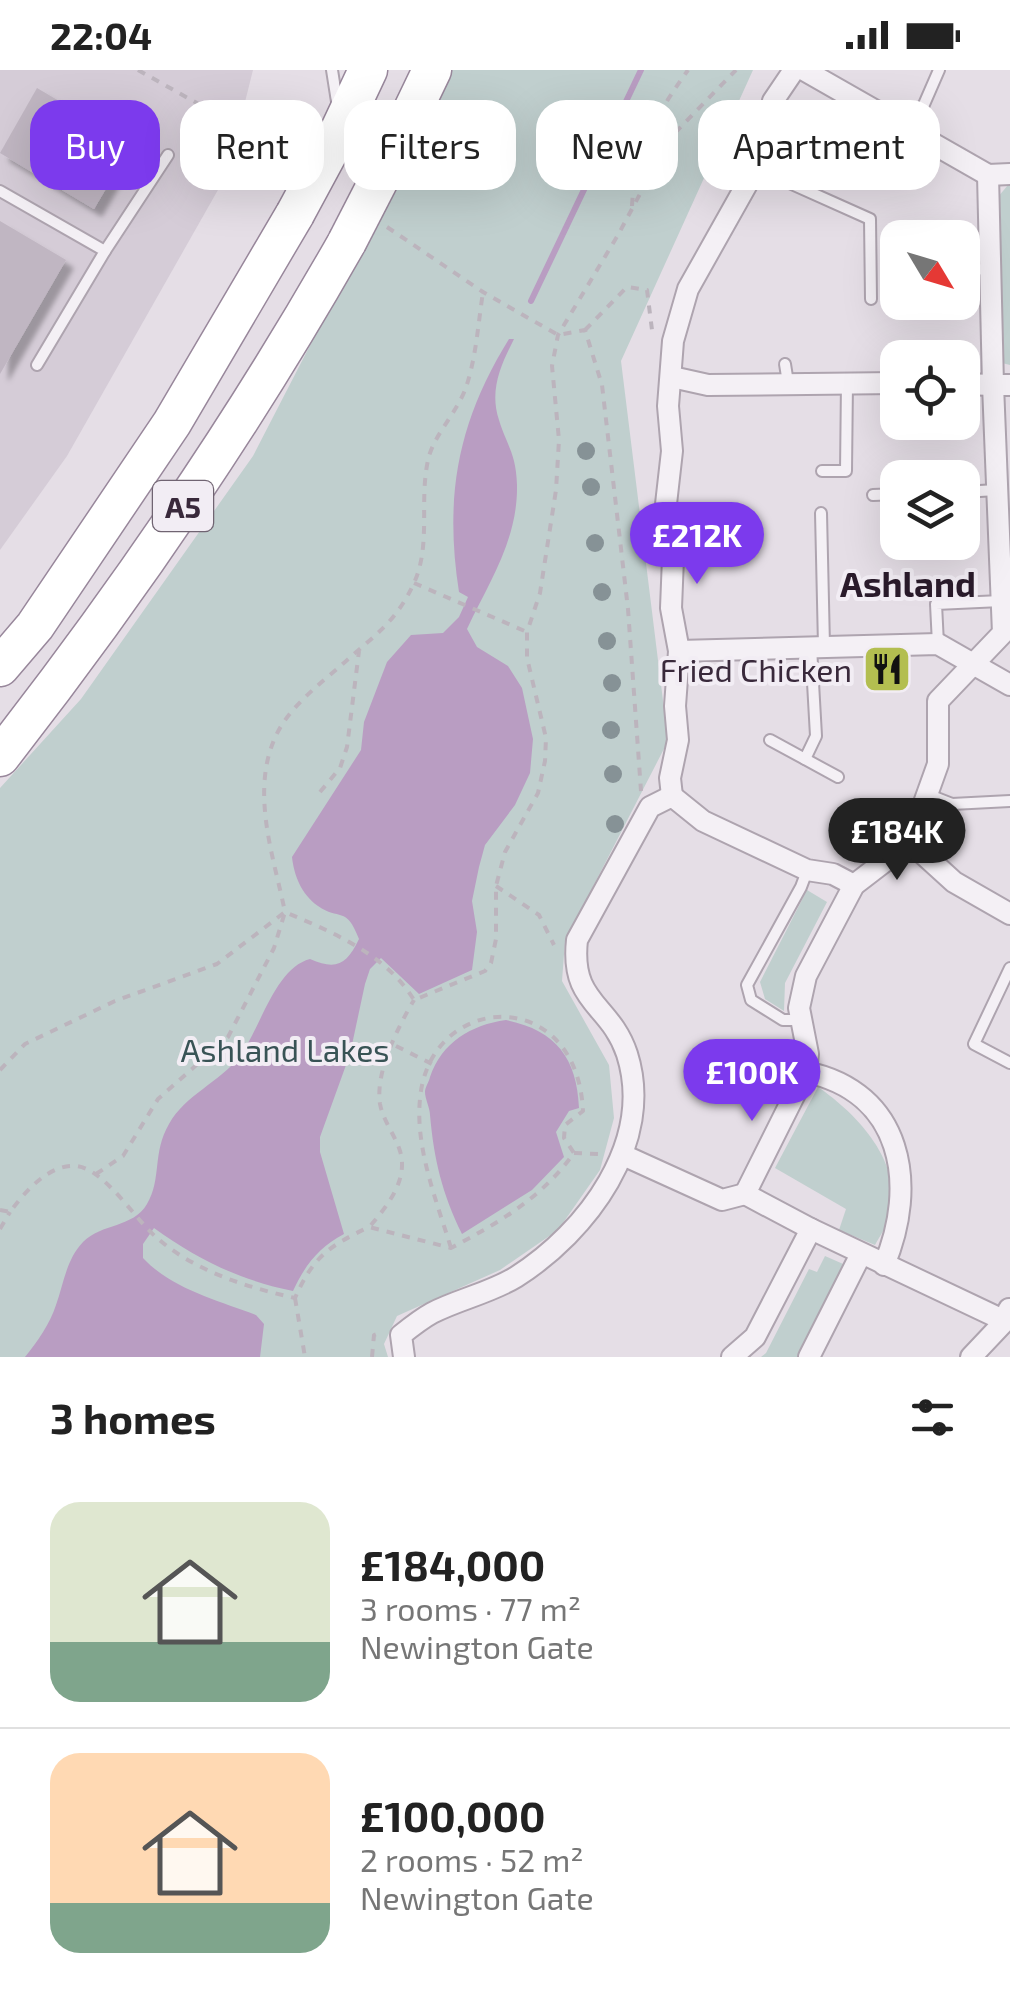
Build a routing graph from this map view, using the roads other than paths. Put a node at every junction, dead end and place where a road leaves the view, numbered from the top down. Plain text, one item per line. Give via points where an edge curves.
1 (332, 70) edge
2 (368, 70) edge
3 (432, 70) edge
4 (794, 70) edge
5 (804, 70) edge
6 (939, 70) edge
7 (774, 100) edge
8 (856, 100) edge
9 (926, 100) edge
10 (338, 133) junction
11 (940, 148) edge
12 (168, 154) dead end
13 (1010, 174) edge
14 (988, 175) junction
15 (744, 190) edge
16 (805, 190) edge
17 (0, 191) edge
18 (104, 251) junction
19 (980, 269) edge
20 (990, 269) junction
21 (871, 299) dead end
22 (37, 365) dead end
23 (672, 377) junction
24 (847, 382) junction
25 (880, 383) edge
26 (1001, 385) edge
27 (822, 471) dead end
28 (1001, 484) edge
29 (873, 495) dead end
30 (880, 495) edge
31 (822, 513) dead end
32 (1002, 602) junction
33 (938, 644) junction
34 (818, 646) junction
35 (678, 652) junction
36 (972, 666) junction
37 (0, 667) edge
38 (1010, 684) edge
39 (770, 740) dead end
40 (0, 757) edge
41 (805, 759) junction
42 (838, 776) dead end
43 (930, 795) junction
44 (672, 796) junction
45 (1010, 801) edge
46 (910, 842) junction
47 (807, 870) junction
48 (854, 885) junction
49 (1010, 914) edge
50 (1010, 968) edge
51 (801, 1020) junction
52 (1010, 1064) edge
53 (806, 1072) junction
54 (624, 1155) junction
55 (745, 1194) junction
56 (810, 1229) junction
57 (861, 1254) junction
58 (884, 1265) junction
59 (1007, 1314) edge
60 (404, 1357) edge
61 (732, 1357) edge
62 (809, 1357) edge
63 (971, 1357) edge

1 - 10 lane
2 - 10 highway, A5
3 - 40 highway, A5, bridge via 347,242 220,451 88,645
4 - 7 street
5 - 8 street
6 - 9 lane
10 - 37 highway, A5, bridge via 172,423
11 - 14 street
12 - 18 lane
13 - 14 street
14 - 20 street
15 - 23 street via 688,289
16 - 21 lane via 870,219
17 - 18 lane
18 - 22 lane
19 - 20 lane
20 - 26 street
23 - 24 street via 708,385 786,374
23 - 35 street via 666,504
24 - 25 street
24 - 27 lane via 846,470
26 - 28 street
28 - 32 street
29 - 30 lane
31 - 34 lane
32 - 33 lane via 936,604
32 - 36 street via 1002,633
33 - 34 street
33 - 36 street
34 - 35 street
34 - 41 lane via 816,736
35 - 44 street
36 - 38 street
36 - 43 street via 938,701 938,764
39 - 41 lane
41 - 42 lane
43 - 45 lane via 952,804
43 - 46 street
44 - 47 street via 703,821
44 - 54 street via 650,807 576,940 581,988 626,1054 632,1125
46 - 48 street
46 - 49 street via 954,882
47 - 48 street
47 - 51 lane via 747,984 751,1000 784,1020
48 - 51 street via 806,976
50 - 52 lane via 974,1044
51 - 53 street
53 - 55 street
53 - 58 street via 854,1093 877,1116 899,1158 900,1220
54 - 55 street via 722,1200
54 - 60 street via 590,1209 548,1255 401,1335
55 - 56 street
56 - 57 street
56 - 61 street via 755,1337
57 - 58 street
57 - 62 street
58 - 59 street
59 - 63 street

